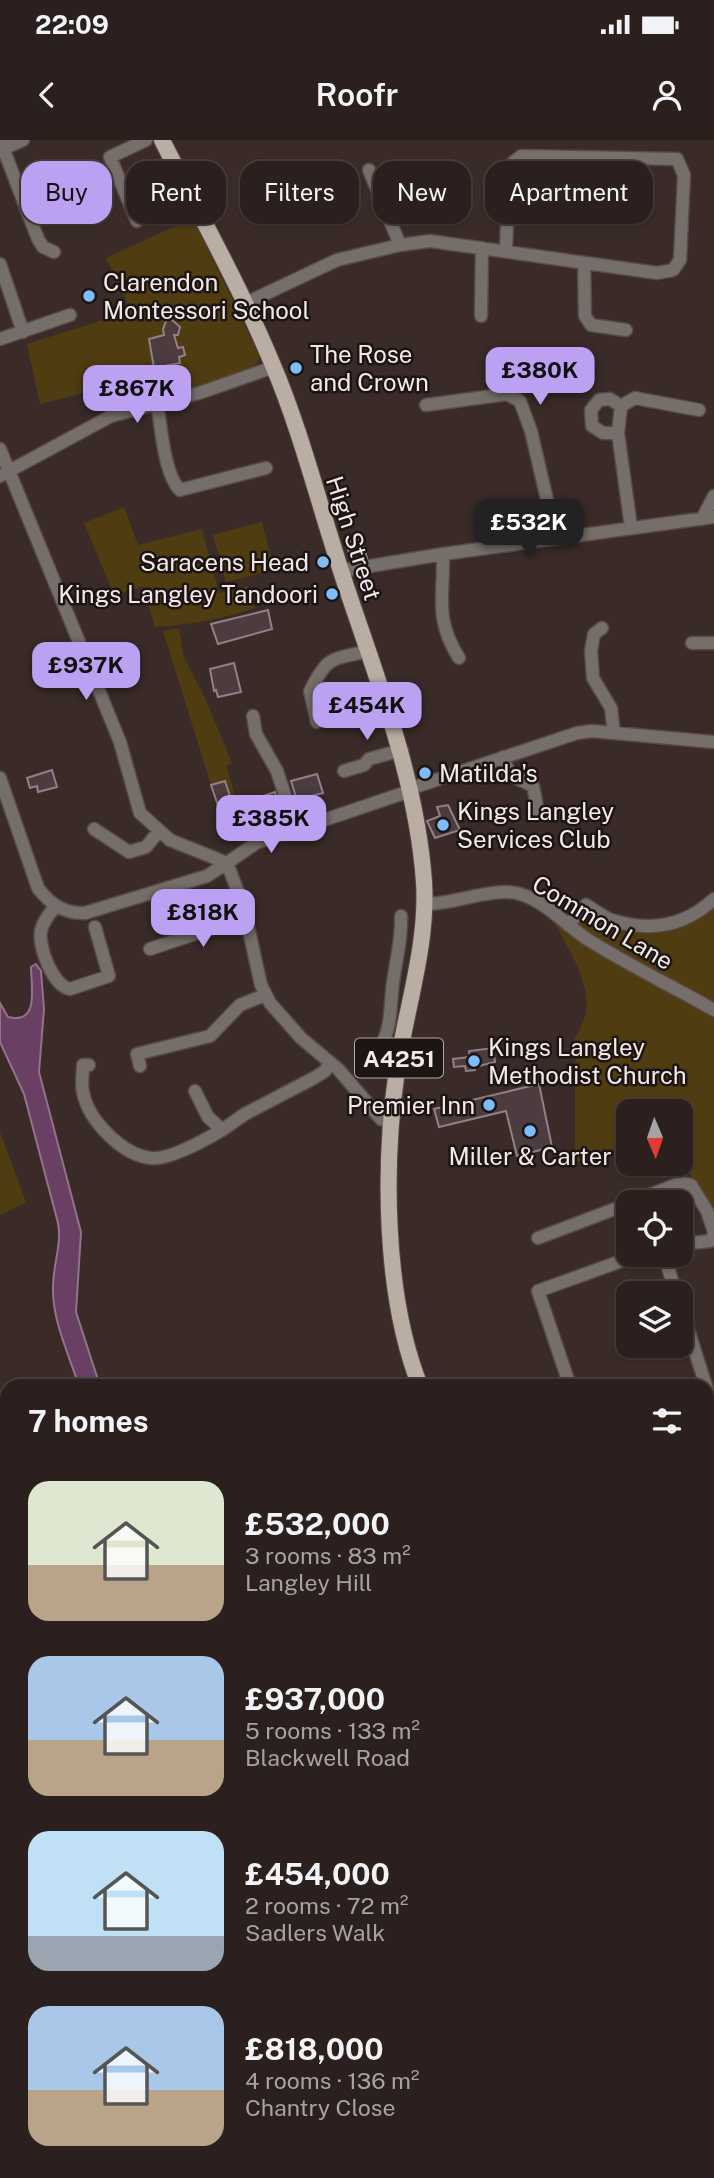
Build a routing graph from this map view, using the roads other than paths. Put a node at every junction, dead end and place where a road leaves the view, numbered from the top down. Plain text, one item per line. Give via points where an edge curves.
1 (23, 140) edge
2 (146, 140) edge
3 (162, 140) edge
4 (2, 145) edge
5 (369, 170) dead end
6 (126, 195) edge
7 (400, 245) junction
8 (482, 248) junction
9 (506, 251) junction
10 (54, 252) dead end
11 (0, 264) edge
12 (584, 264) junction
13 (246, 303) junction
14 (70, 315) dead end
15 (481, 316) dead end
16 (626, 330) dead end
17 (23, 332) junction
18 (0, 339) edge
19 (274, 366) junction
20 (157, 403) junction
21 (426, 405) dead end
22 (621, 406) junction
23 (699, 410) dead end
24 (618, 433) junction
25 (0, 449) edge
26 (266, 468) dead end
27 (4, 475) edge
28 (714, 496) edge
29 (708, 518) edge
30 (631, 527) junction
31 (556, 538) junction
32 (443, 554) junction
33 (340, 571) junction
34 (602, 628) dead end
35 (692, 643) dead end
36 (714, 643) edge
37 (368, 651) junction
38 (459, 658) dead end
39 (253, 716) dead end
40 (317, 722) dead end
41 (614, 733) junction
42 (714, 741) edge
43 (402, 750) junction
44 (503, 757) junction
45 (344, 771) dead end
46 (0, 778) edge
47 (409, 790) junction
48 (538, 812) dead end
49 (94, 829) dead end
50 (296, 829) junction
51 (159, 831) junction
52 (227, 863) junction
53 (714, 899) edge
54 (424, 904) junction
55 (56, 906) junction
56 (401, 916) dead end
57 (246, 917) junction
58 (568, 925) junction
59 (94, 927) dead end
60 (150, 949) dead end
61 (394, 982) junction
62 (412, 986) junction
63 (265, 995) junction
64 (714, 1010) edge
65 (384, 1040) dead end
66 (136, 1054) dead end
67 (330, 1063) junction
68 (83, 1065) dead end
69 (195, 1091) dead end
70 (392, 1121) junction
71 (222, 1130) junction
72 (662, 1190) edge
73 (616, 1208) edge
74 (714, 1233) edge
75 (538, 1238) dead end
76 (693, 1243) edge
77 (616, 1263) edge
78 (693, 1346) edge
79 (417, 1379) edge
80 (568, 1379) edge
81 (703, 1379) edge

1 - 4 street
2 - 6 street via 110,157
3 - 13 main road, A4251
4 - 10 street via 38,239
5 - 7 street
7 - 8 street via 430,242
7 - 13 street via 337,260
8 - 9 street
8 - 15 street
9 - 12 street
9 - 12 street via 509,166 521,156 677,159 684,175 680,260 673,270 657,273
11 - 17 street
12 - 16 street via 586,316 591,324
13 - 19 main road, High Street / A4251
14 - 17 street
17 - 18 street
19 - 20 street
19 - 33 main road, High Street / A4251
20 - 26 street via 169,468 180,490
20 - 27 street via 111,416
21 - 31 street via 507,394 520,401
22 - 23 street via 635,398
22 - 24 street
22 - 24 street via 599,400 591,410 592,426 603,433
24 - 30 street
25 - 27 street
27 - 51 street via 120,742 140,813
28 - 29 street
29 - 30 street
30 - 31 street
31 - 32 street
32 - 33 street
32 - 38 street via 440,605 446,636
33 - 37 main road, High Street / A4251
34 - 41 street via 594,634 593,678 611,708
35 - 36 street
37 - 40 street via 323,665 310,691
37 - 43 main road, High Street / A4251
39 - 50 street via 256,734 276,771
41 - 42 street
41 - 44 street via 577,733
43 - 45 street
43 - 47 main road, High Street / A4251
44 - 47 street
44 - 48 street via 510,775 533,786
46 - 55 street via 33,878
47 - 50 street
47 - 54 main road, A4251
49 - 51 street via 129,852 146,847
50 - 52 street via 256,843
51 - 52 street via 186,848
52 - 55 street via 207,876 85,913
52 - 57 street
53 - 58 street via 670,926 614,921 586,905
54 - 58 street, Common Lane via 519,893
54 - 62 main road, A4251
55 - 59 street via 41,933 57,984 70,989 110,979
56 - 61 street
57 - 60 street
57 - 63 street
58 - 64 street, Common Lane via 637,970
61 - 62 street
61 - 65 street
62 - 70 main road, A4251
63 - 66 street via 240,1006 211,1036
63 - 67 street via 301,1038
67 - 70 street via 381,1119
67 - 71 street via 314,1078
68 - 71 street via 87,1105 115,1140 138,1154 162,1157
69 - 71 street via 208,1117
70 - 79 main road, A4251 via 388,1152 394,1286
72 - 74 street via 680,1183 691,1185
73 - 75 street
74 - 76 street via 710,1241
77 - 80 street via 538,1291
78 - 81 street

